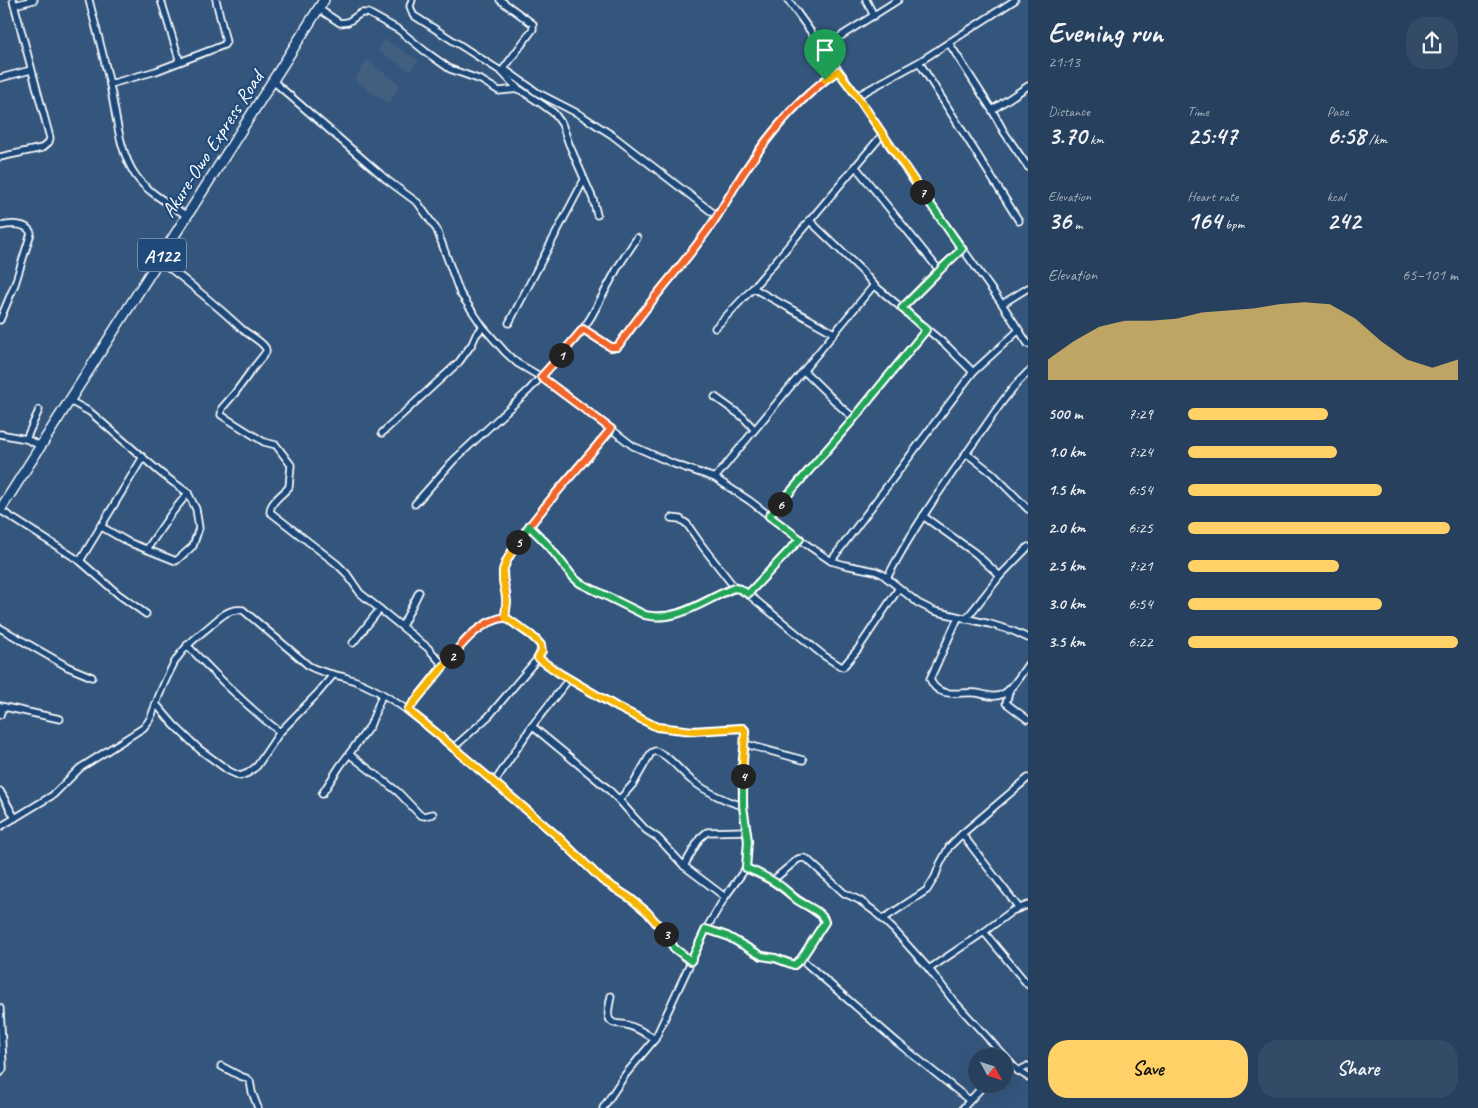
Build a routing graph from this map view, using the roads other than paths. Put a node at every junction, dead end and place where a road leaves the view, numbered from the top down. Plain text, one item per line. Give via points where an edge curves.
1 (34, 0) edge
2 (89, 0) edge
3 (161, 0) edge
4 (216, 0) edge
5 (324, 0) edge
6 (412, 0) edge
7 (500, 0) edge
8 (788, 0) edge
9 (866, 0) edge
10 (898, 0) edge
11 (1015, 0) edge
12 (14, 2) edge
13 (319, 9) junction
14 (874, 16) junction
15 (949, 43) junction
16 (822, 48) junction
17 (178, 61) junction
18 (919, 62) junction
19 (31, 70) junction
20 (503, 70) junction
21 (838, 71) junction
22 (0, 78) edge
23 (273, 81) junction
24 (110, 84) junction
25 (1028, 86) edge
26 (519, 89) junction
27 (857, 96) junction
28 (992, 110) junction
29 (882, 135) junction
30 (0, 158) edge
31 (855, 166) junction
32 (1028, 167) edge
33 (584, 180) junction
34 (597, 215) dead end
35 (187, 216) junction
36 (717, 216) junction
37 (809, 220) junction
38 (1019, 221) dead end
39 (0, 226) edge
40 (638, 238) dead end
41 (962, 249) junction
42 (159, 260) junction
43 (940, 270) junction
44 (874, 284) junction
45 (753, 288) junction
46 (1028, 288) edge
47 (1002, 304) junction
48 (902, 308) junction
49 (0, 320) edge
50 (509, 323) dead end
51 (483, 328) junction
52 (715, 328) dead end
53 (583, 329) junction
54 (926, 330) junction
55 (1020, 330) junction
56 (834, 334) junction
57 (1028, 344) edge
58 (804, 371) junction
59 (973, 372) junction
60 (1028, 372) edge
61 (541, 377) junction
62 (715, 397) dead end
63 (70, 401) junction
64 (39, 410) dead end
65 (854, 418) junction
66 (611, 429) junction
67 (754, 429) junction
68 (382, 433) dead end
69 (0, 434) edge
70 (26, 439) junction
71 (41, 446) junction
72 (966, 453) junction
73 (143, 457) junction
74 (715, 478) junction
75 (188, 493) junction
76 (415, 504) dead end
77 (1028, 509) edge
78 (0, 510) edge
79 (769, 516) junction
80 (923, 516) junction
81 (671, 518) dead end
82 (100, 526) junction
83 (529, 526) junction
84 (800, 539) junction
85 (1028, 547) edge
86 (147, 549) junction
87 (80, 561) junction
88 (831, 561) junction
89 (1000, 576) junction
90 (888, 578) junction
91 (734, 588) junction
92 (899, 588) junction
93 (419, 592) dead end
94 (748, 594) junction
95 (380, 610) junction
96 (146, 614) dead end
97 (505, 617) junction
98 (958, 618) junction
99 (966, 619) junction
100 (402, 626) junction
101 (0, 628) edge
102 (1028, 638) edge
103 (352, 642) dead end
104 (187, 645) junction
105 (538, 658) junction
106 (1028, 664) edge
107 (443, 665) junction
108 (333, 675) junction
109 (92, 677) dead end
110 (569, 679) junction
111 (1011, 687) junction
112 (382, 695) junction
113 (156, 704) junction
114 (1, 707) edge
115 (408, 710) junction
116 (0, 715) edge
117 (60, 719) dead end
118 (1027, 719) edge
119 (532, 726) junction
120 (280, 732) junction
121 (745, 744) junction
122 (454, 748) junction
123 (349, 754) junction
124 (803, 760) dead end
125 (1028, 778) edge
126 (494, 783) junction
127 (0, 791) edge
128 (322, 794) dead end
129 (620, 800) junction
130 (743, 806) junction
131 (433, 814) dead end
132 (15, 818) junction
133 (0, 827) edge
134 (747, 831) junction
135 (962, 834) junction
136 (684, 866) junction
137 (746, 868) junction
138 (772, 881) junction
139 (725, 896) junction
140 (1028, 905) edge
141 (1019, 908) junction
142 (883, 919) junction
143 (706, 929) junction
144 (984, 932) junction
145 (801, 959) junction
146 (691, 961) junction
147 (928, 969) junction
148 (1028, 985) edge
149 (610, 996) dead end
150 (0, 1008) edge
151 (655, 1039) junction
152 (995, 1048) edge
153 (221, 1066) dead end
154 (1028, 1066) edge
155 (1013, 1067) edge
156 (1018, 1071) junction
157 (0, 1073) edge
158 (1028, 1077) edge
159 (976, 1093) edge
160 (969, 1100) junction
161 (258, 1108) edge
162 (603, 1108) edge
163 (963, 1108) edge

1 - 12 street
2 - 24 street
3 - 17 street
4 - 17 street via 225,44
5 - 13 highway, Akure-Owo Express Road / A122
6 - 20 street via 413,15
7 - 20 street via 533,24
8 - 16 street
9 - 14 street
10 - 14 street
11 - 15 street
12 - 19 street
13 - 23 highway, Akure-Owo Express Road / A122
13 - 26 street via 340,23 368,13 398,30 450,69 499,90
14 - 16 street
15 - 18 street
15 - 28 street
16 - 21 street
17 - 24 street
18 - 27 street
18 - 38 street
19 - 22 street
19 - 30 street via 49,142 42,148
20 - 26 street
20 - 36 street via 612,135
21 - 27 street
21 - 36 street via 783,119 742,174
23 - 35 highway, Akure-Owo Express Road / A122
23 - 51 street via 418,203 437,230 460,293
24 - 35 street via 122,145 130,167 148,189
25 - 28 street
26 - 33 street via 559,118
27 - 29 street
28 - 32 street
29 - 31 street
29 - 41 street
31 - 37 street
31 - 43 street
33 - 34 street
33 - 50 street
35 - 42 highway, Akure-Owo Express Road / A122
36 - 53 street via 617,347 611,347
37 - 44 street
37 - 45 street
39 - 49 street via 25,226 31,233
40 - 53 street
41 - 43 street
41 - 47 street
42 - 63 highway, Akure-Owo Express Road / A122
42 - 95 street via 265,347 266,352 222,408 221,416 264,442 275,445 285,456 291,465 288,487 273,502 270,512 337,564 360,593
43 - 48 street
44 - 48 street
44 - 56 street
45 - 52 street
45 - 56 street
46 - 47 street
47 - 55 street
48 - 54 street
51 - 61 street via 517,363
51 - 68 street via 459,362
53 - 61 street
54 - 59 street
54 - 65 street
55 - 57 street
55 - 59 street
56 - 58 street
58 - 65 street
58 - 67 street
59 - 88 street
60 - 72 street via 1008,393
61 - 66 street
61 - 76 street via 454,460
62 - 67 street
63 - 71 highway, Akure-Owo Express Road / A122
63 - 73 street via 90,412
64 - 70 street
65 - 79 street
66 - 74 street via 633,446
66 - 83 street
67 - 74 street
69 - 70 street
70 - 71 street
71 - 78 highway, Akure-Owo Express Road / A122
72 - 77 street via 992,473
72 - 80 street
73 - 75 street
73 - 82 street
74 - 79 street
75 - 86 street
75 - 86 street via 196,509 199,528 193,546 176,561
78 - 87 street
79 - 84 street
80 - 89 street
80 - 90 street
81 - 91 street via 687,524
82 - 86 street
82 - 87 street
83 - 91 street via 574,578 645,615 655,618 670,616
83 - 97 street via 503,570 507,602
84 - 88 street
84 - 94 street
85 - 89 street
87 - 96 street
88 - 90 street via 875,571
89 - 99 street
90 - 92 street
91 - 94 street
92 - 94 street via 843,666 824,655
92 - 98 street via 918,603
93 - 100 street
95 - 100 street
95 - 103 street
97 - 105 street via 541,645
97 - 107 street via 481,626
98 - 99 street
98 - 111 street via 930,679 932,683 941,692 996,697
99 - 102 street
100 - 107 street
101 - 109 street
104 - 108 street via 223,615 232,610 244,610 309,666
104 - 113 street via 171,668
104 - 120 street via 257,715
105 - 110 street
105 - 122 street via 489,716
106 - 111 street
107 - 115 street
108 - 112 street via 359,682
108 - 120 street
110 - 119 street
110 - 121 street via 657,727 693,731 743,728
111 - 118 street via 1006,703
112 - 115 street
112 - 123 street via 370,726
113 - 120 street via 199,749 240,776 257,766
113 - 132 street via 149,722 137,733 80,768 53,795
114 - 116 street
114 - 117 street
115 - 122 street
119 - 126 street
119 - 129 street
121 - 124 street
121 - 130 street
122 - 126 street
123 - 128 street
123 - 131 street via 398,792 420,815
125 - 135 street
126 - 146 street via 556,835 602,880 647,912 674,948
127 - 132 street
129 - 130 street via 651,753 655,752 705,789
129 - 136 street
130 - 134 street
132 - 133 street
134 - 136 street via 707,832
134 - 137 street
135 - 141 street
135 - 142 street via 949,847 927,890
136 - 139 street
137 - 138 street
137 - 139 street
138 - 142 street via 798,859 807,859 844,893
138 - 145 street via 824,918 820,931
139 - 143 street
140 - 141 street
141 - 144 street
142 - 147 street
143 - 145 street via 727,936 762,956 794,965
143 - 146 street
144 - 147 street
144 - 148 street
145 - 160 street
146 - 151 street
147 - 152 street
149 - 151 street via 608,1015 612,1022 640,1030
150 - 157 street via 3,1065
151 - 162 street
153 - 161 street via 250,1081
154 - 156 street
155 - 156 street
156 - 158 street
159 - 160 street
160 - 163 street

